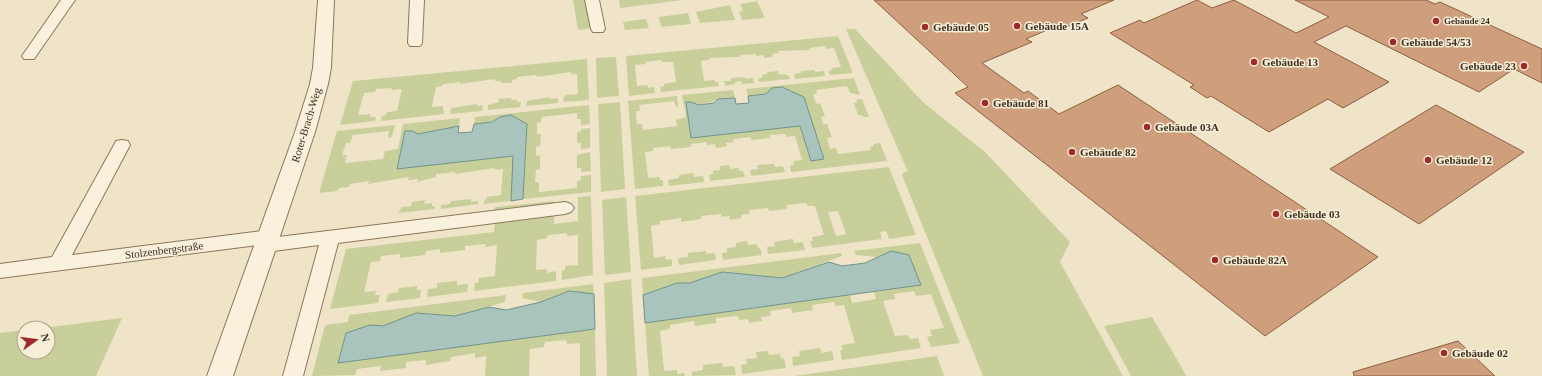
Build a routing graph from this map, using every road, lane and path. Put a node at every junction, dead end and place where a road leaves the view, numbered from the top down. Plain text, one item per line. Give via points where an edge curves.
1 (68, 0) edge
2 (326, 0) edge
3 (417, 0) edge
4 (592, 0) edge
5 (598, 29) dead end
6 (415, 43) dead end
7 (29, 56) dead end
8 (122, 145) dead end
9 (565, 208) dead end
10 (330, 237) junction
11 (268, 241) junction
12 (58, 264) junction
13 (0, 271) edge
14 (220, 376) edge
15 (293, 376) edge

1 - 7 street
2 - 11 street, Roter-Brach-Weg via 319,84
3 - 6 street
4 - 5 street
8 - 12 street
9 - 10 street
10 - 11 street
10 - 15 street
11 - 12 street, Stolzenbergstraße
11 - 14 street, Roter-Brach-Weg
12 - 13 street, Stolzenbergstraße

